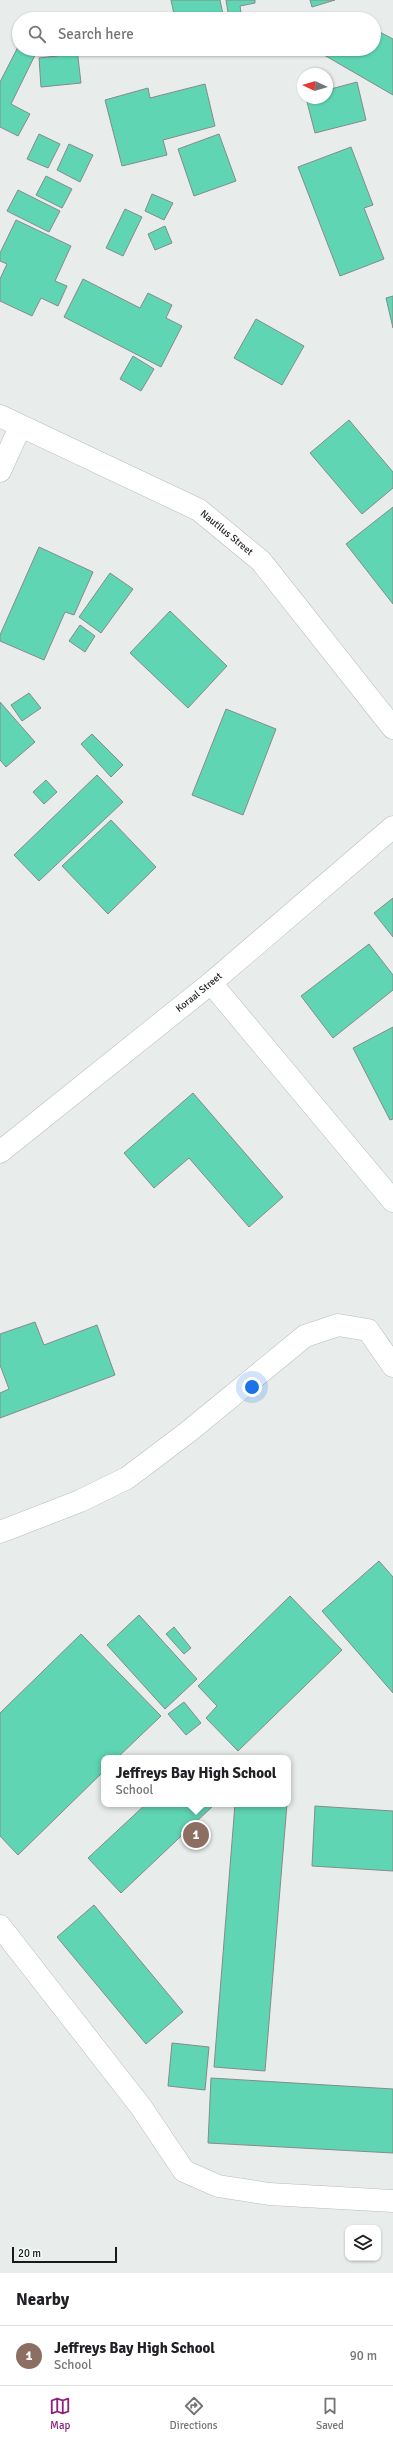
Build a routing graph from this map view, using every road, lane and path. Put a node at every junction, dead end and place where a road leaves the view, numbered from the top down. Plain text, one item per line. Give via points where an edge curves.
1 (0, 416) edge
2 (20, 427) junction
3 (0, 471) edge
4 (393, 728) edge
5 (393, 827) edge
6 (211, 983) junction
7 (0, 1152) edge
8 (393, 1201) edge
9 (393, 1366) edge
10 (0, 1532) edge
11 (0, 1926) edge
12 (393, 2200) edge

1 - 2 street, Nautilus Street
2 - 3 street
2 - 4 street, Nautilus Street via 199,510 261,561
5 - 6 street, Koraal Street
6 - 7 street, Koraal Street
6 - 8 street
9 - 10 street via 368,1330 338,1325 305,1336 188,1432 127,1478 80,1501
11 - 12 street via 141,2107 184,2171 218,2186 262,2193

